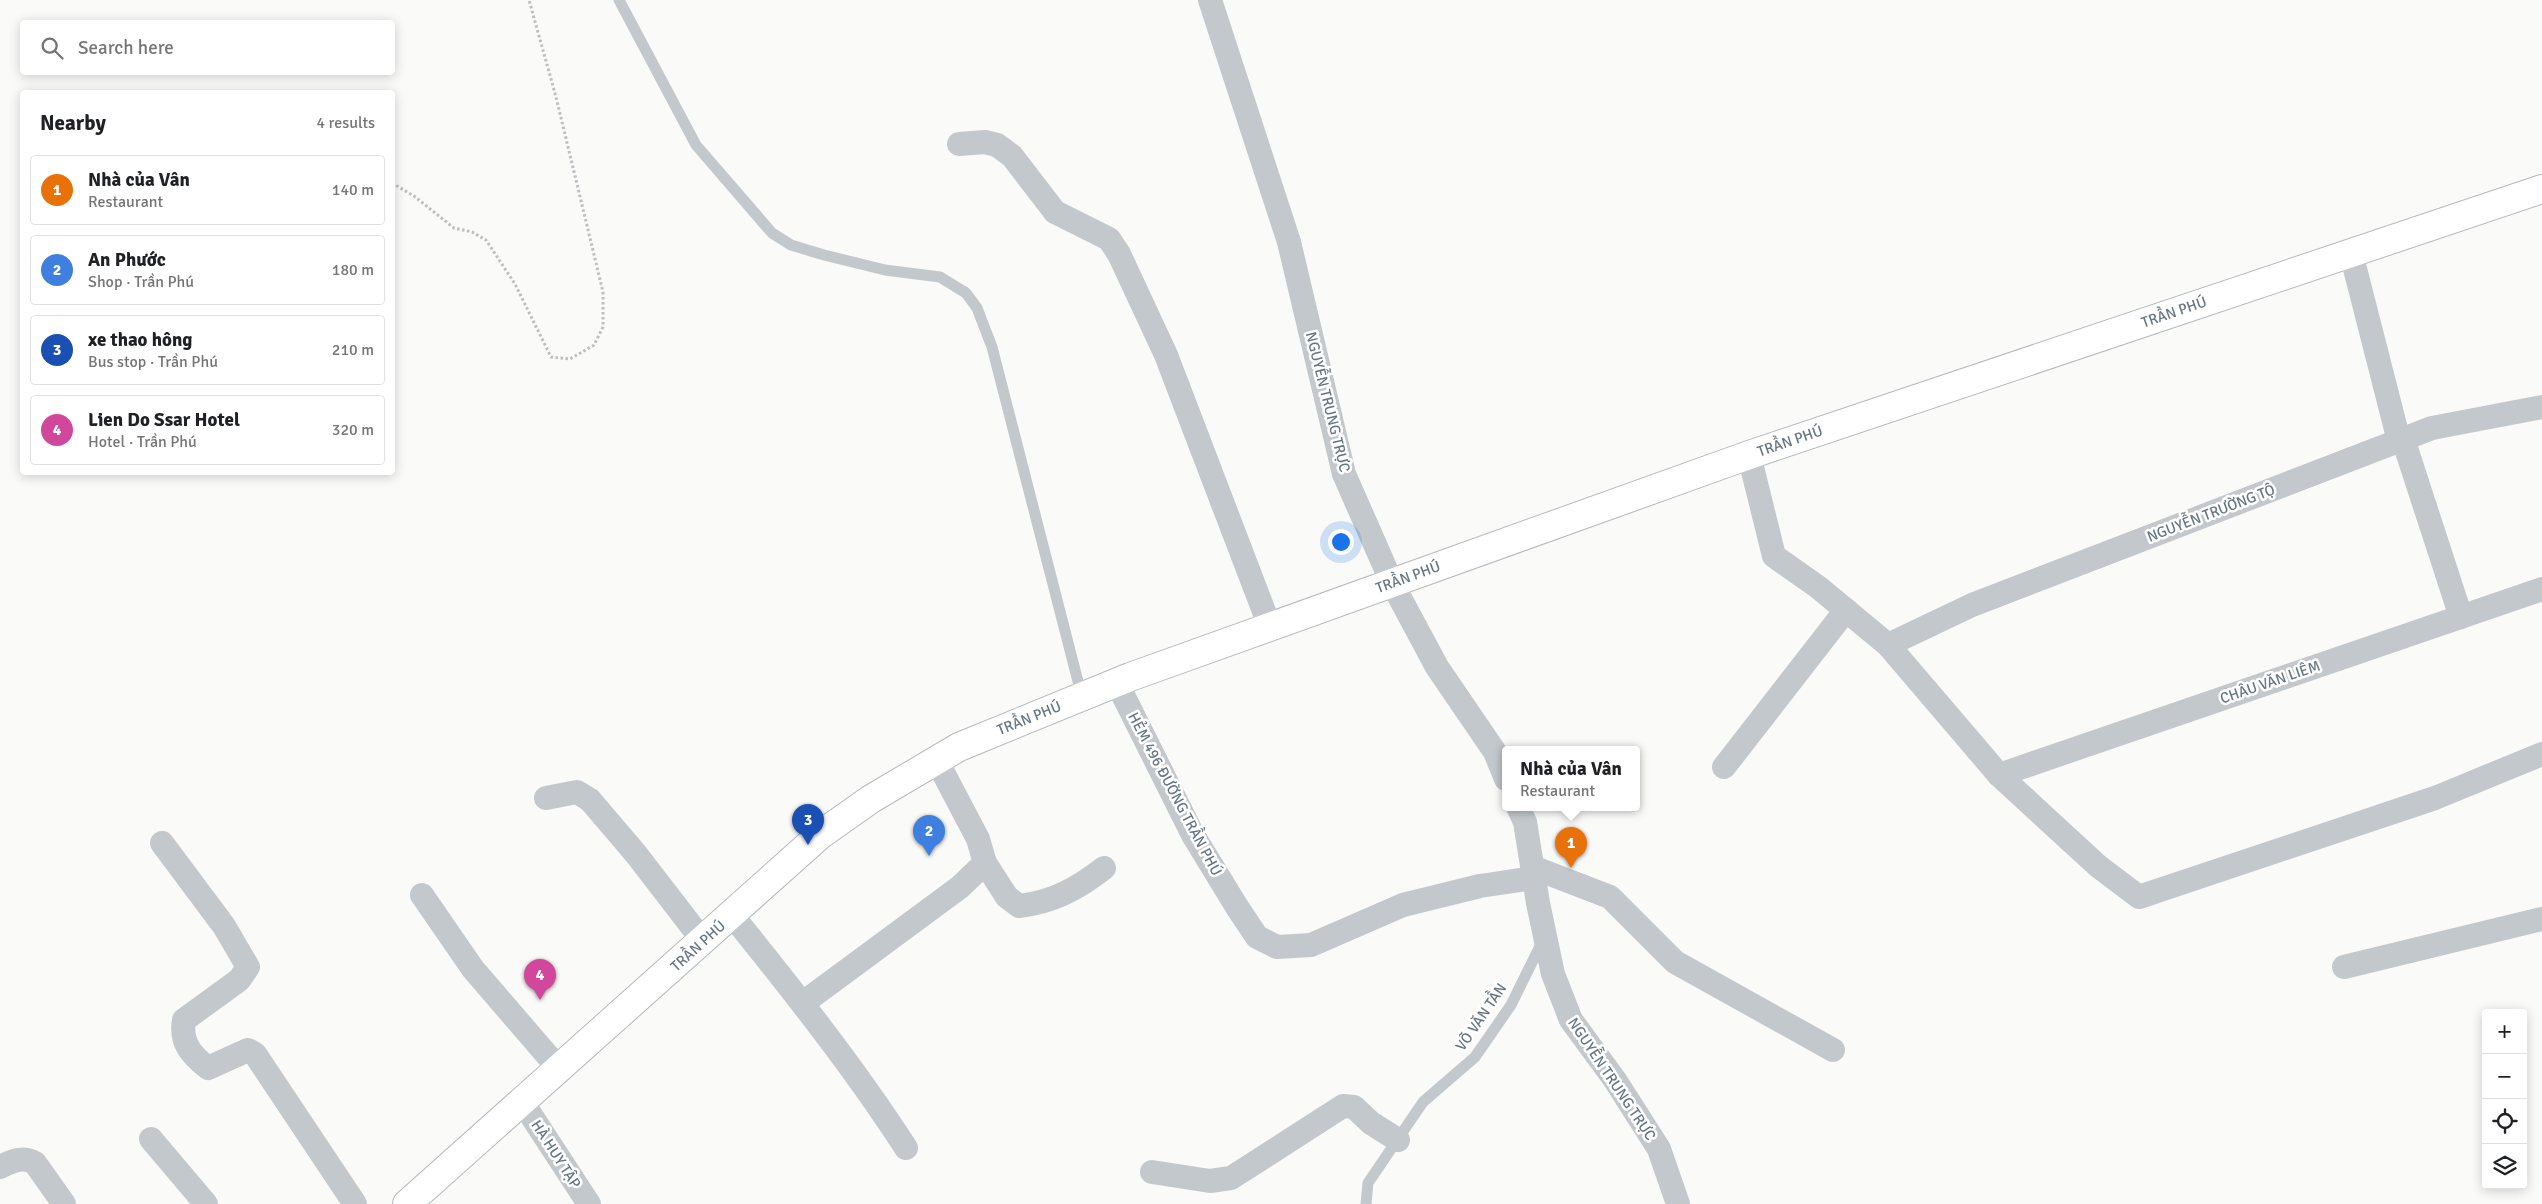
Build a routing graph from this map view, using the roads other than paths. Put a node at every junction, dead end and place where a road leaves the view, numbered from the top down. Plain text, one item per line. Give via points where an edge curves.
1 (619, 0) edge
2 (1210, 0) edge
3 (959, 144) dead end
4 (2542, 189) edge
5 (2351, 253) junction
6 (2542, 407) edge
7 (2401, 440) junction
8 (1748, 455) junction
9 (1392, 583) junction
10 (2542, 589) edge
11 (1846, 610) junction
12 (2461, 617) junction
13 (1270, 627) junction
14 (1888, 645) junction
15 (1117, 683) junction
16 (1082, 697) junction
17 (2542, 754) edge
18 (937, 761) junction
19 (1724, 767) dead end
20 (1502, 769) edge
21 (1999, 775) junction
22 (546, 798) dead end
23 (1520, 811) edge
24 (162, 843) dead end
25 (985, 864) junction
26 (1104, 868) dead end
27 (1533, 873) junction
28 (422, 895) dead end
29 (732, 915) junction
30 (2542, 919) edge
31 (1545, 937) junction
32 (703, 941) junction
33 (2344, 967) dead end
34 (803, 1003) junction
35 (1833, 1050) dead end
36 (560, 1070) junction
37 (523, 1103) junction
38 (151, 1138) dead end
39 (1398, 1140) junction
40 (906, 1148) dead end
41 (0, 1167) edge
42 (1152, 1172) dead end
43 (64, 1204) edge
44 (206, 1204) edge
45 (355, 1204) edge
46 (407, 1204) edge
47 (589, 1204) edge
48 (1366, 1204) edge
49 (1678, 1204) edge

1 - 16 lane via 696,145 772,233 791,245 824,255 885,270 940,276 966,293 977,308 992,347
2 - 9 street, NGUYỄN TRUNG TRỰC via 1289,242 1344,474
3 - 13 street via 986,142 997,145 1012,156 1055,212 1109,239 1119,254 1166,355
4 - 5 highway, TRẦN PHÚ
5 - 7 street
5 - 8 highway, TRẦN PHÚ
6 - 7 street, NGUYỄN TRƯỜNG TỘ via 2432,428
7 - 12 street
7 - 14 street, NGUYỄN TRƯỜNG TỘ via 1972,605
8 - 9 highway, TRẦN PHÚ
8 - 11 street via 1774,556
9 - 13 highway, TRẦN PHÚ
9 - 20 street, NGUYỄN TRUNG TRỰC via 1437,667 1495,752
10 - 12 street, CHÂU VĂN LIÊM
11 - 14 street
11 - 19 street
12 - 21 street, CHÂU VĂN LIÊM
13 - 15 highway, TRẦN PHÚ
14 - 21 street
15 - 16 highway, TRẦN PHÚ
15 - 27 street, HẺM 496 ĐƯỜNG TRẦN PHÚ via 1194,835 1232,899 1257,937 1277,947 1311,945 1403,905
16 - 18 highway, TRẦN PHÚ via 960,746
17 - 21 street via 2435,798 2139,897 2098,866
18 - 25 street via 978,839
18 - 29 highway, TRẦN PHÚ via 871,799 820,836
22 - 32 street via 578,792 590,800
23 - 27 street, NGUYỄN TRUNG TRỰC
24 - 45 street via 224,926 248,967 238,980 184,1020 181,1035 195,1059 208,1068 248,1050 255,1054
25 - 26 street via 1007,897 1019,906 1055,899
25 - 34 street via 960,887
27 - 31 street, NGUYỄN TRUNG TRỰC
27 - 35 street via 1610,897 1675,962
28 - 36 street via 473,969
29 - 32 highway, TRẦN PHÚ
29 - 34 street
30 - 33 street
31 - 39 lane, VÕ VĂN TẦN via 1511,1004 1475,1057 1423,1102
31 - 49 street, NGUYỄN TRUNG TRỰC via 1553,974 1571,1020 1615,1080 1659,1149
32 - 36 highway, TRẦN PHÚ
34 - 40 street via 868,1088
36 - 37 highway, TRẦN PHÚ
37 - 46 highway, TRẦN PHÚ
37 - 47 street, HÀ HUY TẬP
38 - 44 street
39 - 42 street via 1371,1123 1354,1107 1343,1106 1231,1178 1210,1181
39 - 48 lane, VÕ VĂN TẦN via 1368,1183
41 - 43 street via 18,1159 35,1163

